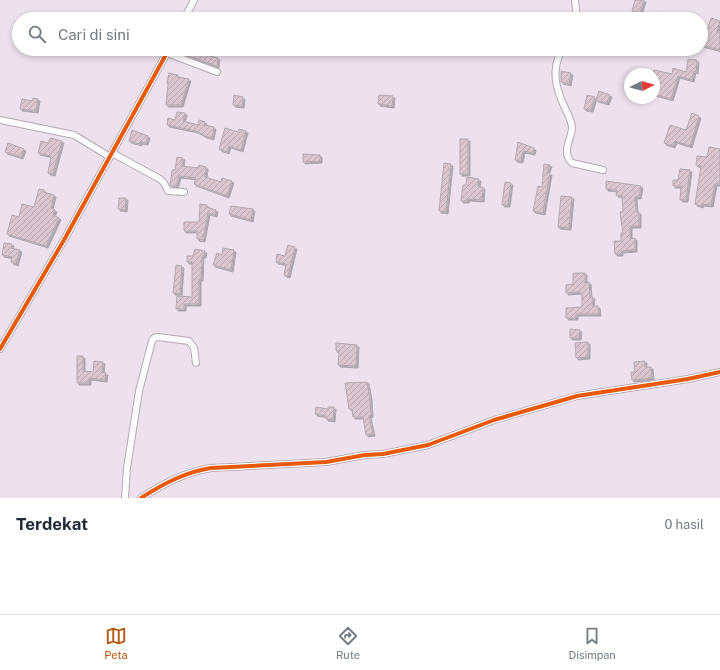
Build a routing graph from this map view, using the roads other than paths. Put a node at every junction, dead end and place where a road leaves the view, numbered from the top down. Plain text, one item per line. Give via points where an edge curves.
1 (194, 0) edge
2 (575, 0) edge
3 (188, 12) edge
4 (576, 12) edge
5 (165, 56) edge
6 (180, 56) edge
7 (558, 56) edge
8 (218, 72) dead end
9 (0, 120) edge
10 (111, 155) junction
11 (603, 170) dead end
12 (184, 192) dead end
13 (0, 349) edge
14 (196, 363) dead end
15 (720, 372) edge
16 (125, 498) edge
17 (141, 498) edge

1 - 3 street
2 - 4 street
5 - 10 street
6 - 8 street
7 - 11 street via 554,73 572,126 567,156 572,163
9 - 10 street via 74,135
10 - 12 street via 160,179 168,191
10 - 13 street
14 - 16 street via 194,348 189,341 158,337 152,341 139,391
15 - 17 street via 577,396 494,420 428,445 383,454 326,462 192,471

